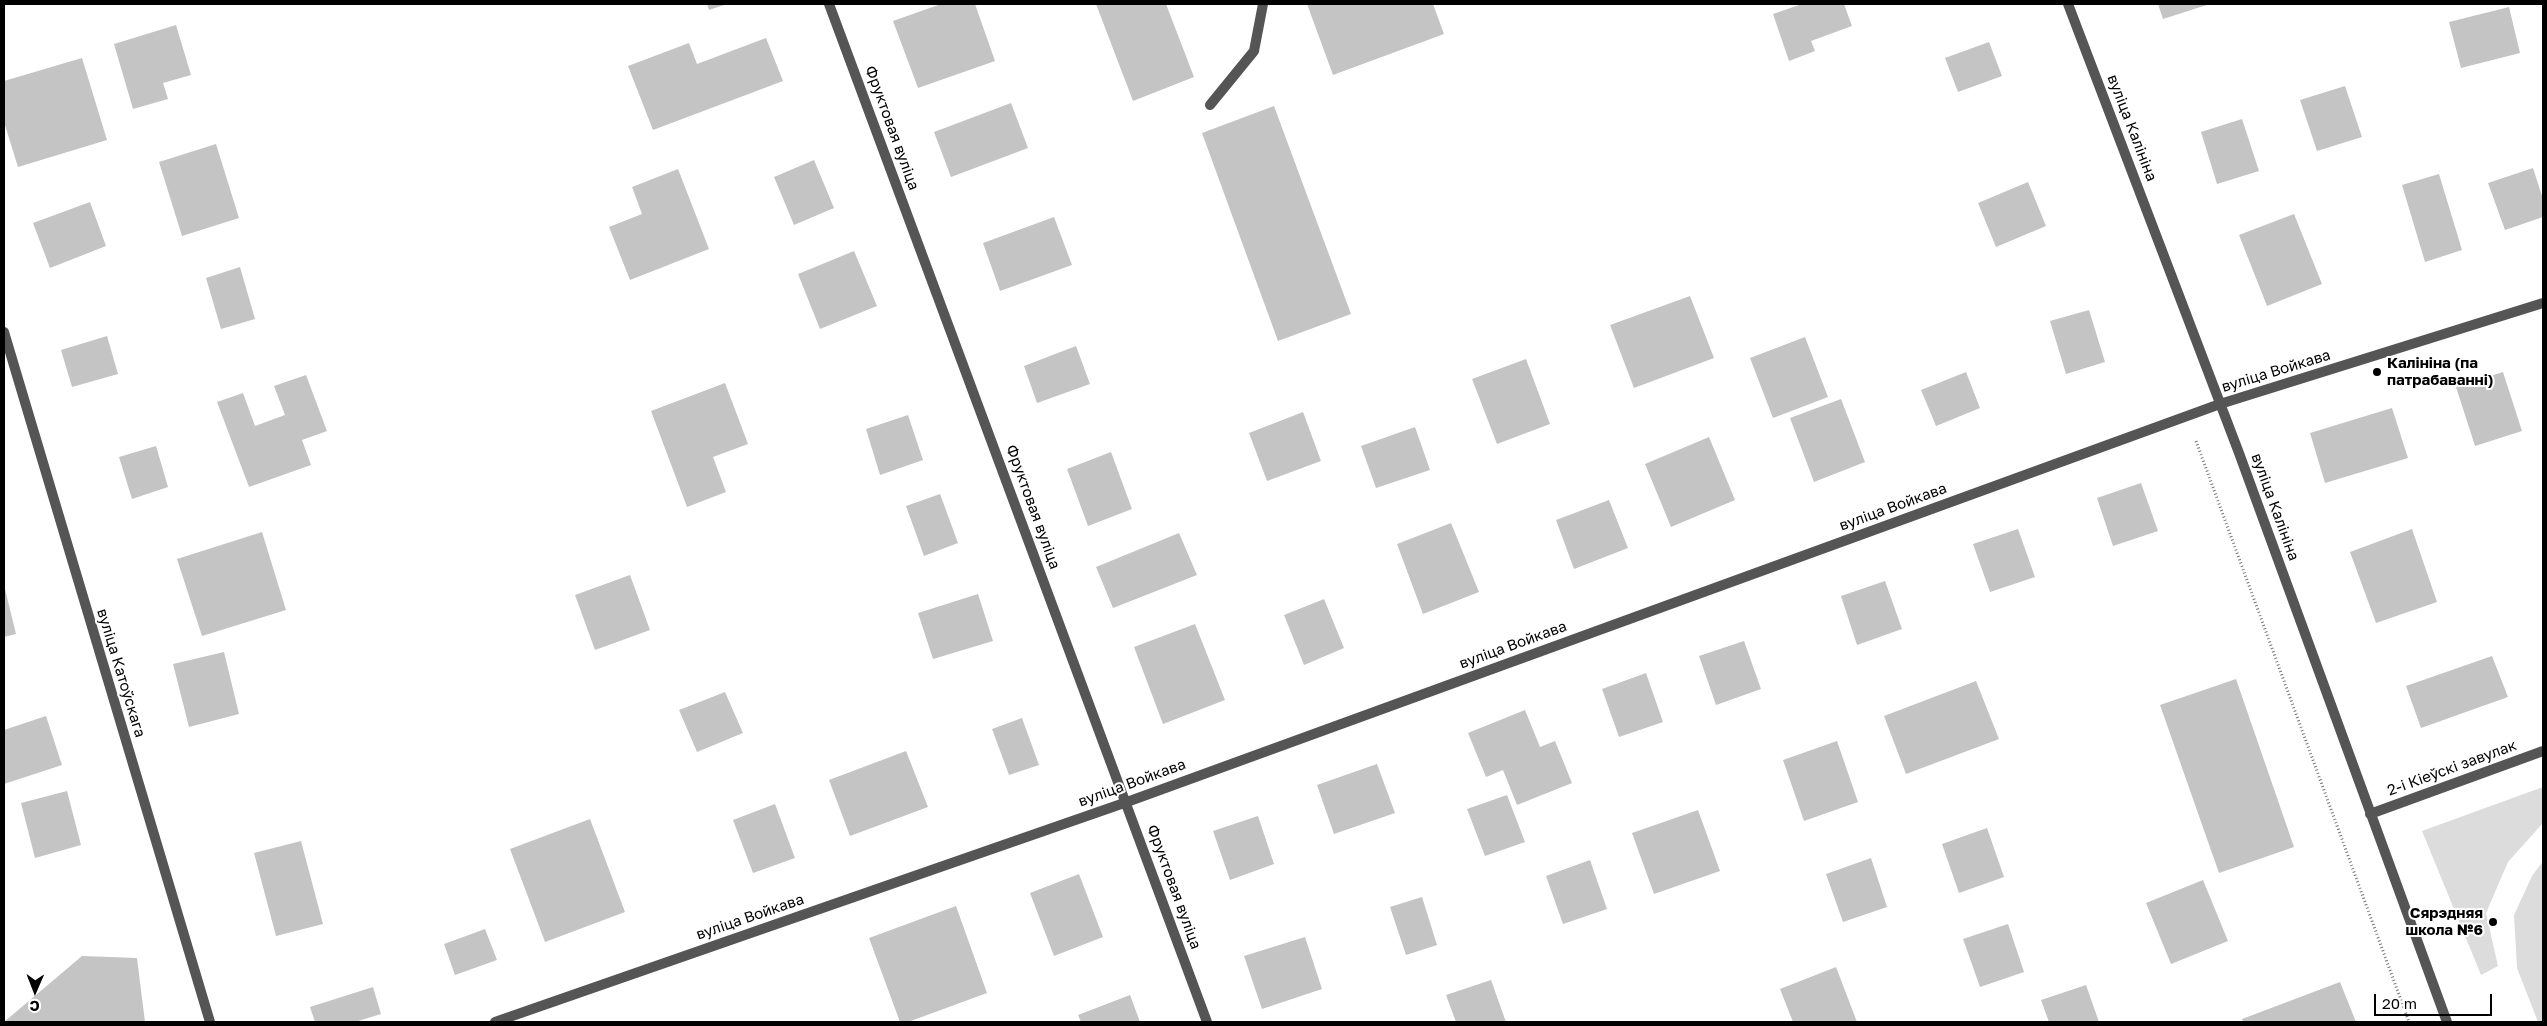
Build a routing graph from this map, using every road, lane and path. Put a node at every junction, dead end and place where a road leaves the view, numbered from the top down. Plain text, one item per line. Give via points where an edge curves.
1 (829, 4) edge
2 (1263, 4) edge
3 (2068, 4) edge
4 (1210, 105) dead end
5 (2543, 303) edge
6 (4, 332) edge
7 (2220, 404) junction
8 (2187, 416) junction
9 (2543, 751) edge
10 (1127, 802) junction
11 (2370, 814) junction
12 (210, 1022) edge
13 (495, 1022) edge
14 (1207, 1022) edge
15 (2409, 1022) edge
16 (2447, 1022) edge

1 - 10 street, Фруктовая вуліца
2 - 4 street via 1254,51
3 - 7 street, вуліца Калініна
5 - 7 street, вуліца Войкава
6 - 12 street, вуліца Катоўскага
7 - 8 street, вуліца Войкава
7 - 11 street, вуліца Калініна
8 - 10 street, вуліца Войкава
8 - 15 path
9 - 11 street, 2-і Кіеўскі завулак
10 - 13 street, вуліца Войкава
10 - 14 street, Фруктовая вуліца
11 - 16 street, вуліца Калініна

